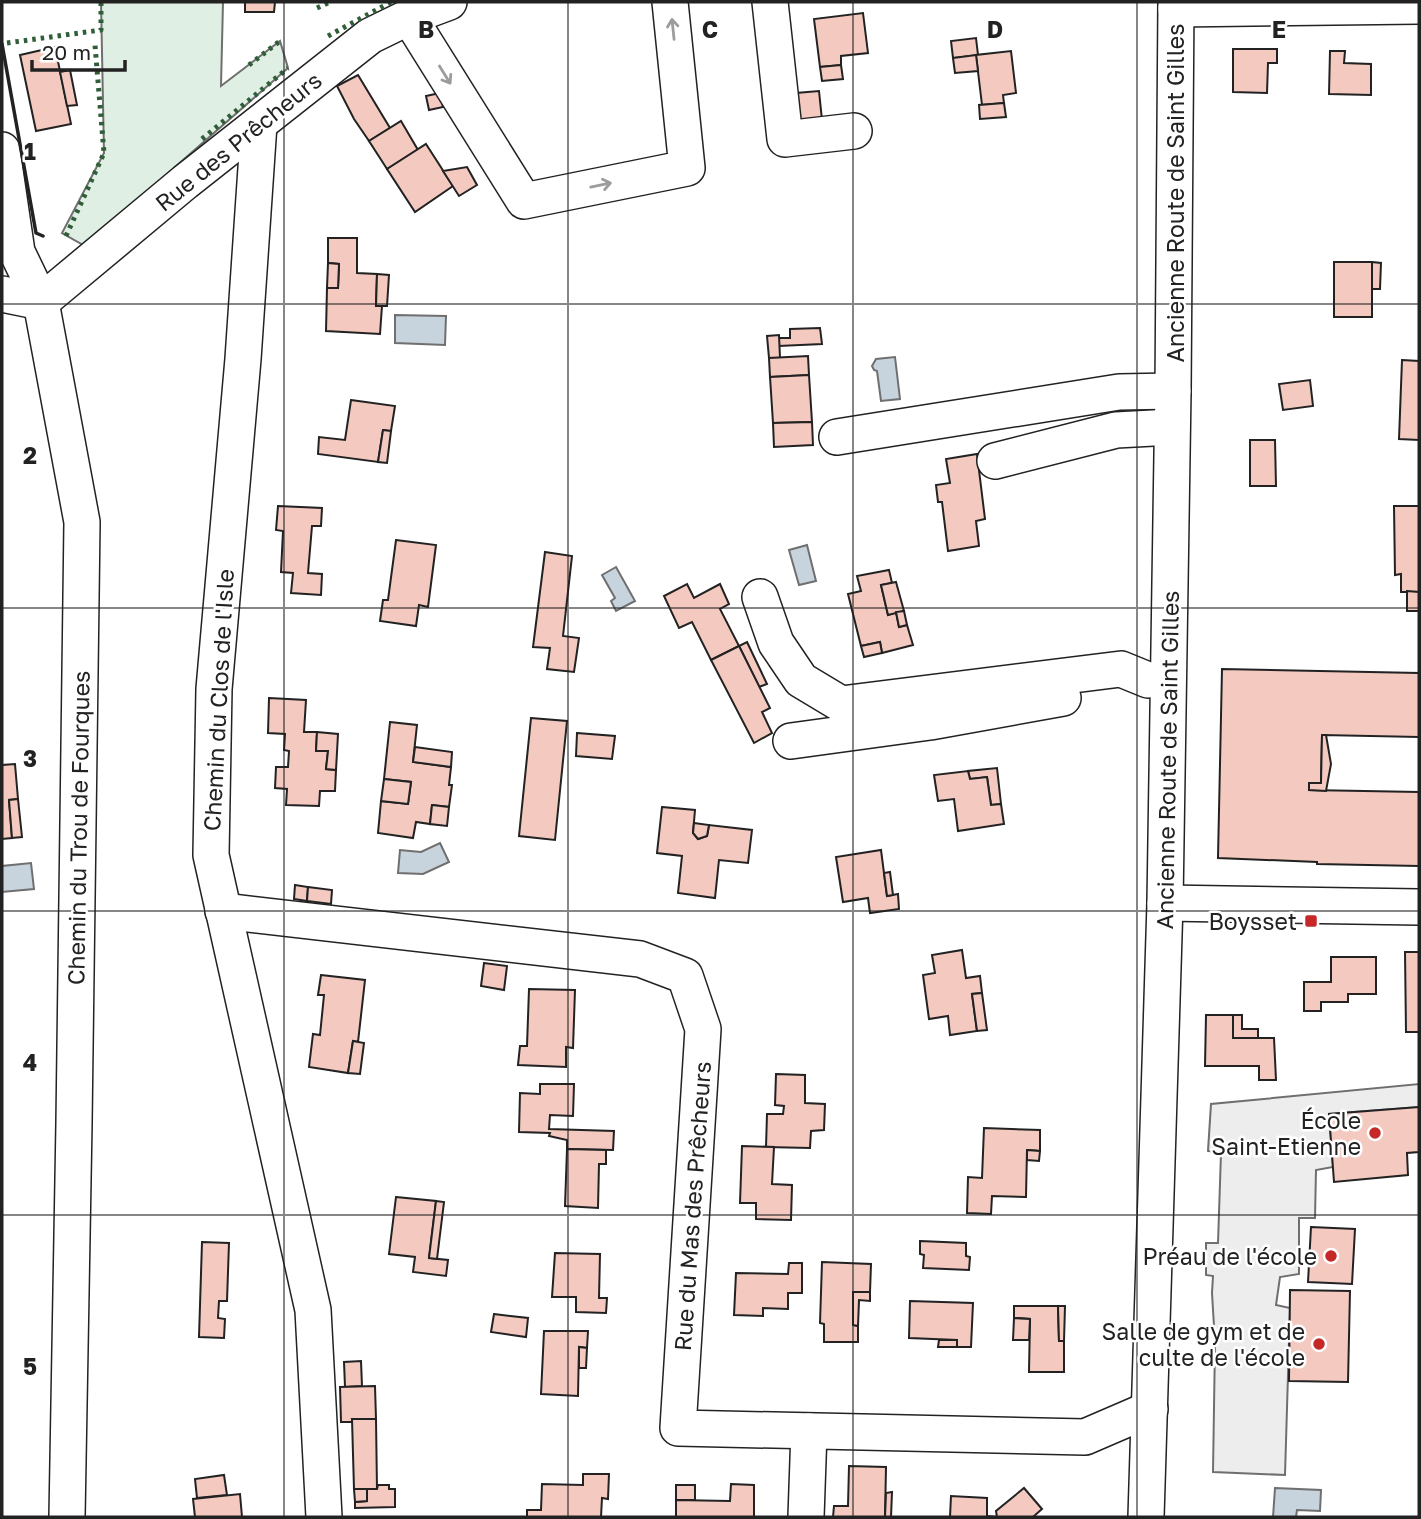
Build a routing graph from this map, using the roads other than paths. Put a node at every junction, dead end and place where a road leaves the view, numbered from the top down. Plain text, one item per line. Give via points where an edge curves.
1 (449, 2) edge
2 (670, 2) edge
3 (770, 2) edge
4 (1176, 5) edge
5 (1419, 6) edge
6 (409, 17) junction
7 (259, 124) junction
8 (855, 131) dead end
9 (2, 159) edge
10 (2, 294) edge
11 (41, 302) junction
12 (1173, 391) junction
13 (1172, 427) junction
14 (837, 437) dead end
15 (995, 461) dead end
16 (760, 597) dead end
17 (1158, 678) junction
18 (791, 741) dead end
19 (1165, 903) junction
20 (1419, 907) edge
21 (223, 911) junction
22 (1150, 1409) junction
23 (808, 1431) junction
24 (67, 1517) edge
25 (324, 1517) edge
26 (806, 1517) edge
27 (1146, 1517) edge

1 - 6 street, Rue des Prêcheurs
6 -> 2 street via 524,201 687,167
3 - 8 street via 785,139
4 - 5 street
4 - 12 street, Ancienne Route de Saint Gilles
6 - 7 street, Rue des Prêcheurs via 370,36
7 - 11 street, Rue des Prêcheurs
7 - 21 street, Chemin du Clos de l'Isle via 214,689 211,855
9 - 11 street, Chemin du Trou de Fourques via 16,252
10 - 11 street
11 - 24 street, Chemin du Trou de Fourques via 82,522
12 - 13 street, Ancienne Route de Saint Gilles
12 - 14 street via 1119,392
13 - 15 street via 1116,430
13 - 17 street, Ancienne Route de Saint Gilles
16 - 17 street via 776,643 802,680 841,704 1121,669
17 - 18 street via 930,722
17 - 19 street, Ancienne Route de Saint Gilles
19 - 20 street
19 - 22 street, Ancienne Route de Saint Gilles
21 - 23 street, Rue du Mas des Prêcheurs via 640,959 685,976 703,1029 678,1428
21 - 25 street, Chemin du Clos de l'Isle via 313,1310
22 - 23 street, Rue du Mas des Prêcheurs via 1085,1437
22 - 27 street, Ancienne Route de Saint Gilles
23 - 26 street

